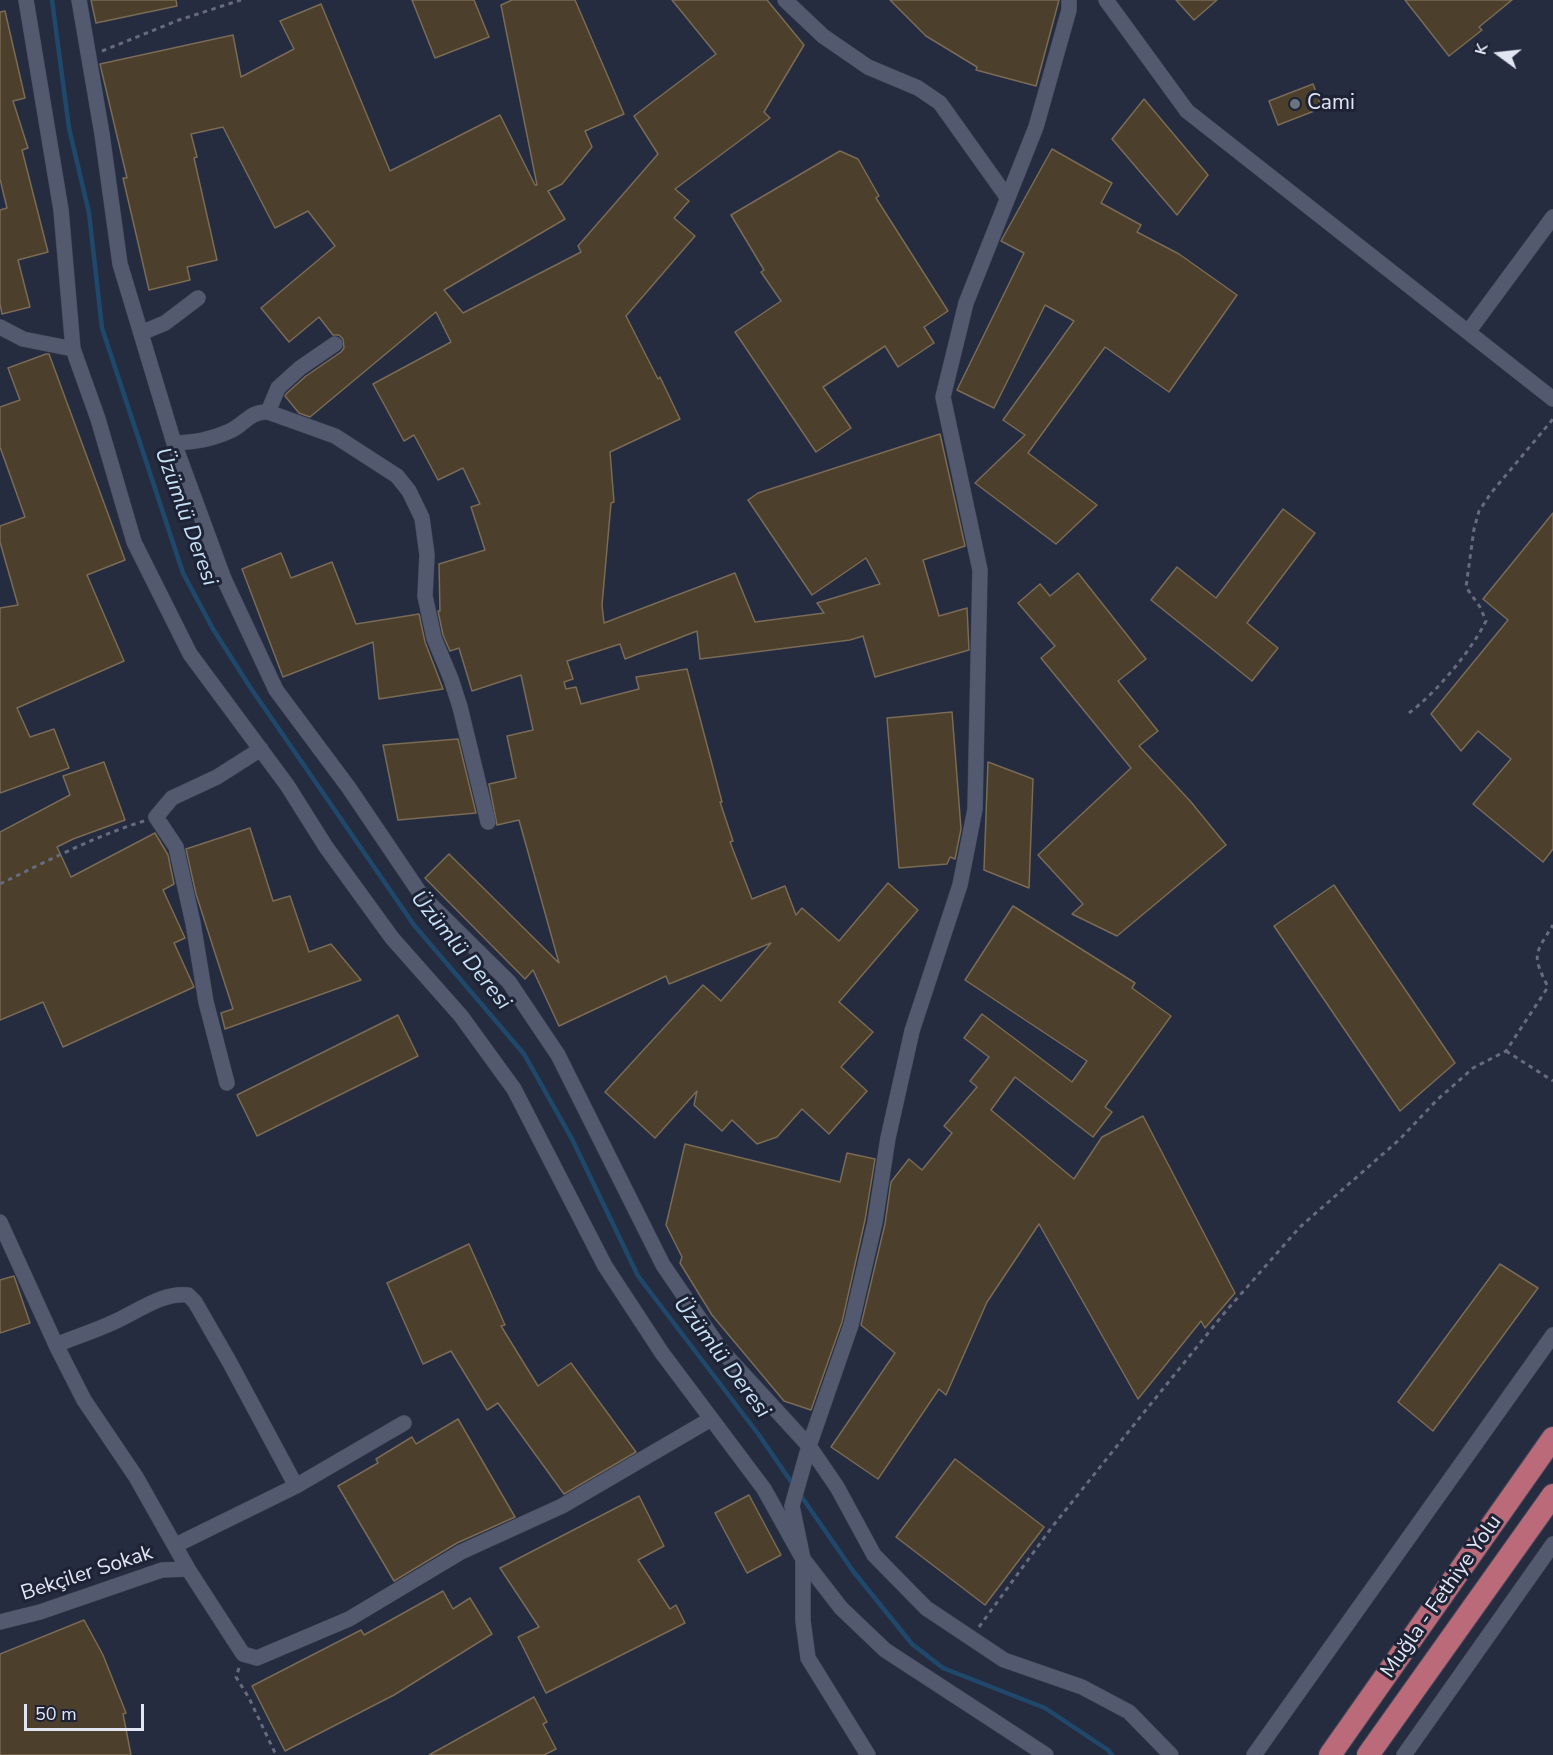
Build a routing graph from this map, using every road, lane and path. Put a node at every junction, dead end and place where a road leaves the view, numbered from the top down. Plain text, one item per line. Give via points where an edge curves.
1 (26, 0) edge
2 (79, 0) edge
3 (241, 0) edge
4 (785, 0) edge
5 (1069, 0) edge
6 (1106, 0) edge
7 (89, 56) junction
8 (1007, 197) junction
9 (1553, 217) edge
10 (198, 298) dead end
11 (0, 327) edge
12 (1468, 332) junction
13 (141, 333) junction
14 (335, 344) dead end
15 (73, 349) junction
16 (1553, 399) edge
17 (268, 412) junction
18 (1553, 419) edge
19 (174, 443) junction
20 (1409, 713) dead end
21 (261, 749) junction
22 (156, 817) junction
23 (488, 822) dead end
24 (0, 884) edge
25 (1553, 925) edge
26 (1506, 1051) junction
27 (1553, 1081) edge
28 (227, 1083) dead end
29 (0, 1222) edge
30 (1553, 1335) edge
31 (56, 1345) junction
32 (711, 1419) junction
33 (404, 1423) dead end
34 (1553, 1438) edge
35 (809, 1446) junction
36 (296, 1486) junction
37 (1553, 1495) edge
38 (1553, 1544) edge
39 (176, 1545) junction
40 (803, 1559) junction
41 (188, 1569) junction
42 (0, 1622) edge
43 (971, 1638) junction
44 (243, 1654) junction
45 (276, 1755) edge
46 (868, 1755) edge
47 (1046, 1755) edge
48 (1171, 1755) edge
49 (1254, 1755) edge
50 (1330, 1755) edge
51 (1368, 1755) edge
52 (1404, 1755) edge

1 - 15 street via 62,210
2 - 7 street
3 - 7 path
4 - 8 street via 823,36 867,67 918,88 940,104
5 - 8 street via 1070,10 1036,127
6 - 12 street via 1187,111
7 - 13 street via 120,264
8 - 35 street via 966,303 943,397 980,570 975,809 960,885 912,1031 888,1138 875,1222 850,1325
9 - 12 street
10 - 13 street via 165,322
11 - 15 street via 22,339
12 - 16 street
13 - 19 street
14 - 17 street via 278,388
15 - 21 street via 98,418 134,542 190,654
17 - 19 street via 257,411 232,430 199,442
17 - 23 street via 335,436 397,476 410,491 422,519 427,555 425,596 434,638 459,707
18 - 20 path via 1479,511 1466,587 1486,621 1463,656
19 - 35 street via 224,579 276,690 422,896 509,982 558,1055 663,1265 721,1350
21 - 22 street via 217,777 172,798
21 - 32 street via 392,938 461,1016 514,1089 605,1266
22 - 24 path via 117,829
22 - 28 street via 176,847 206,1002
25 - 26 path via 1539,947 1536,963 1548,987
26 - 27 path
26 - 43 path via 1473,1068 1300,1227 1226,1311 1052,1527
29 - 31 street
30 - 49 street
31 - 36 street via 167,1296 188,1295
31 - 39 street via 84,1400
32 - 40 street via 764,1489
32 - 44 street via 562,1506 461,1552 349,1619 256,1658
33 - 36 street
34 - 50 highway, Muğla - Fethiye Yolu
35 - 40 street via 792,1506
35 - 43 street via 837,1487 874,1555 927,1608
36 - 39 street
37 - 51 highway, Muğla - Fethiye Yolu
38 - 52 street
39 - 41 street
40 - 46 street via 803,1622 808,1658
40 - 47 street via 841,1608 885,1650
41 - 42 street, Bekçiler Sokak via 162,1570 51,1609
41 - 44 street
43 - 48 street via 1004,1659 1082,1687 1129,1713
44 - 45 path via 236,1677

